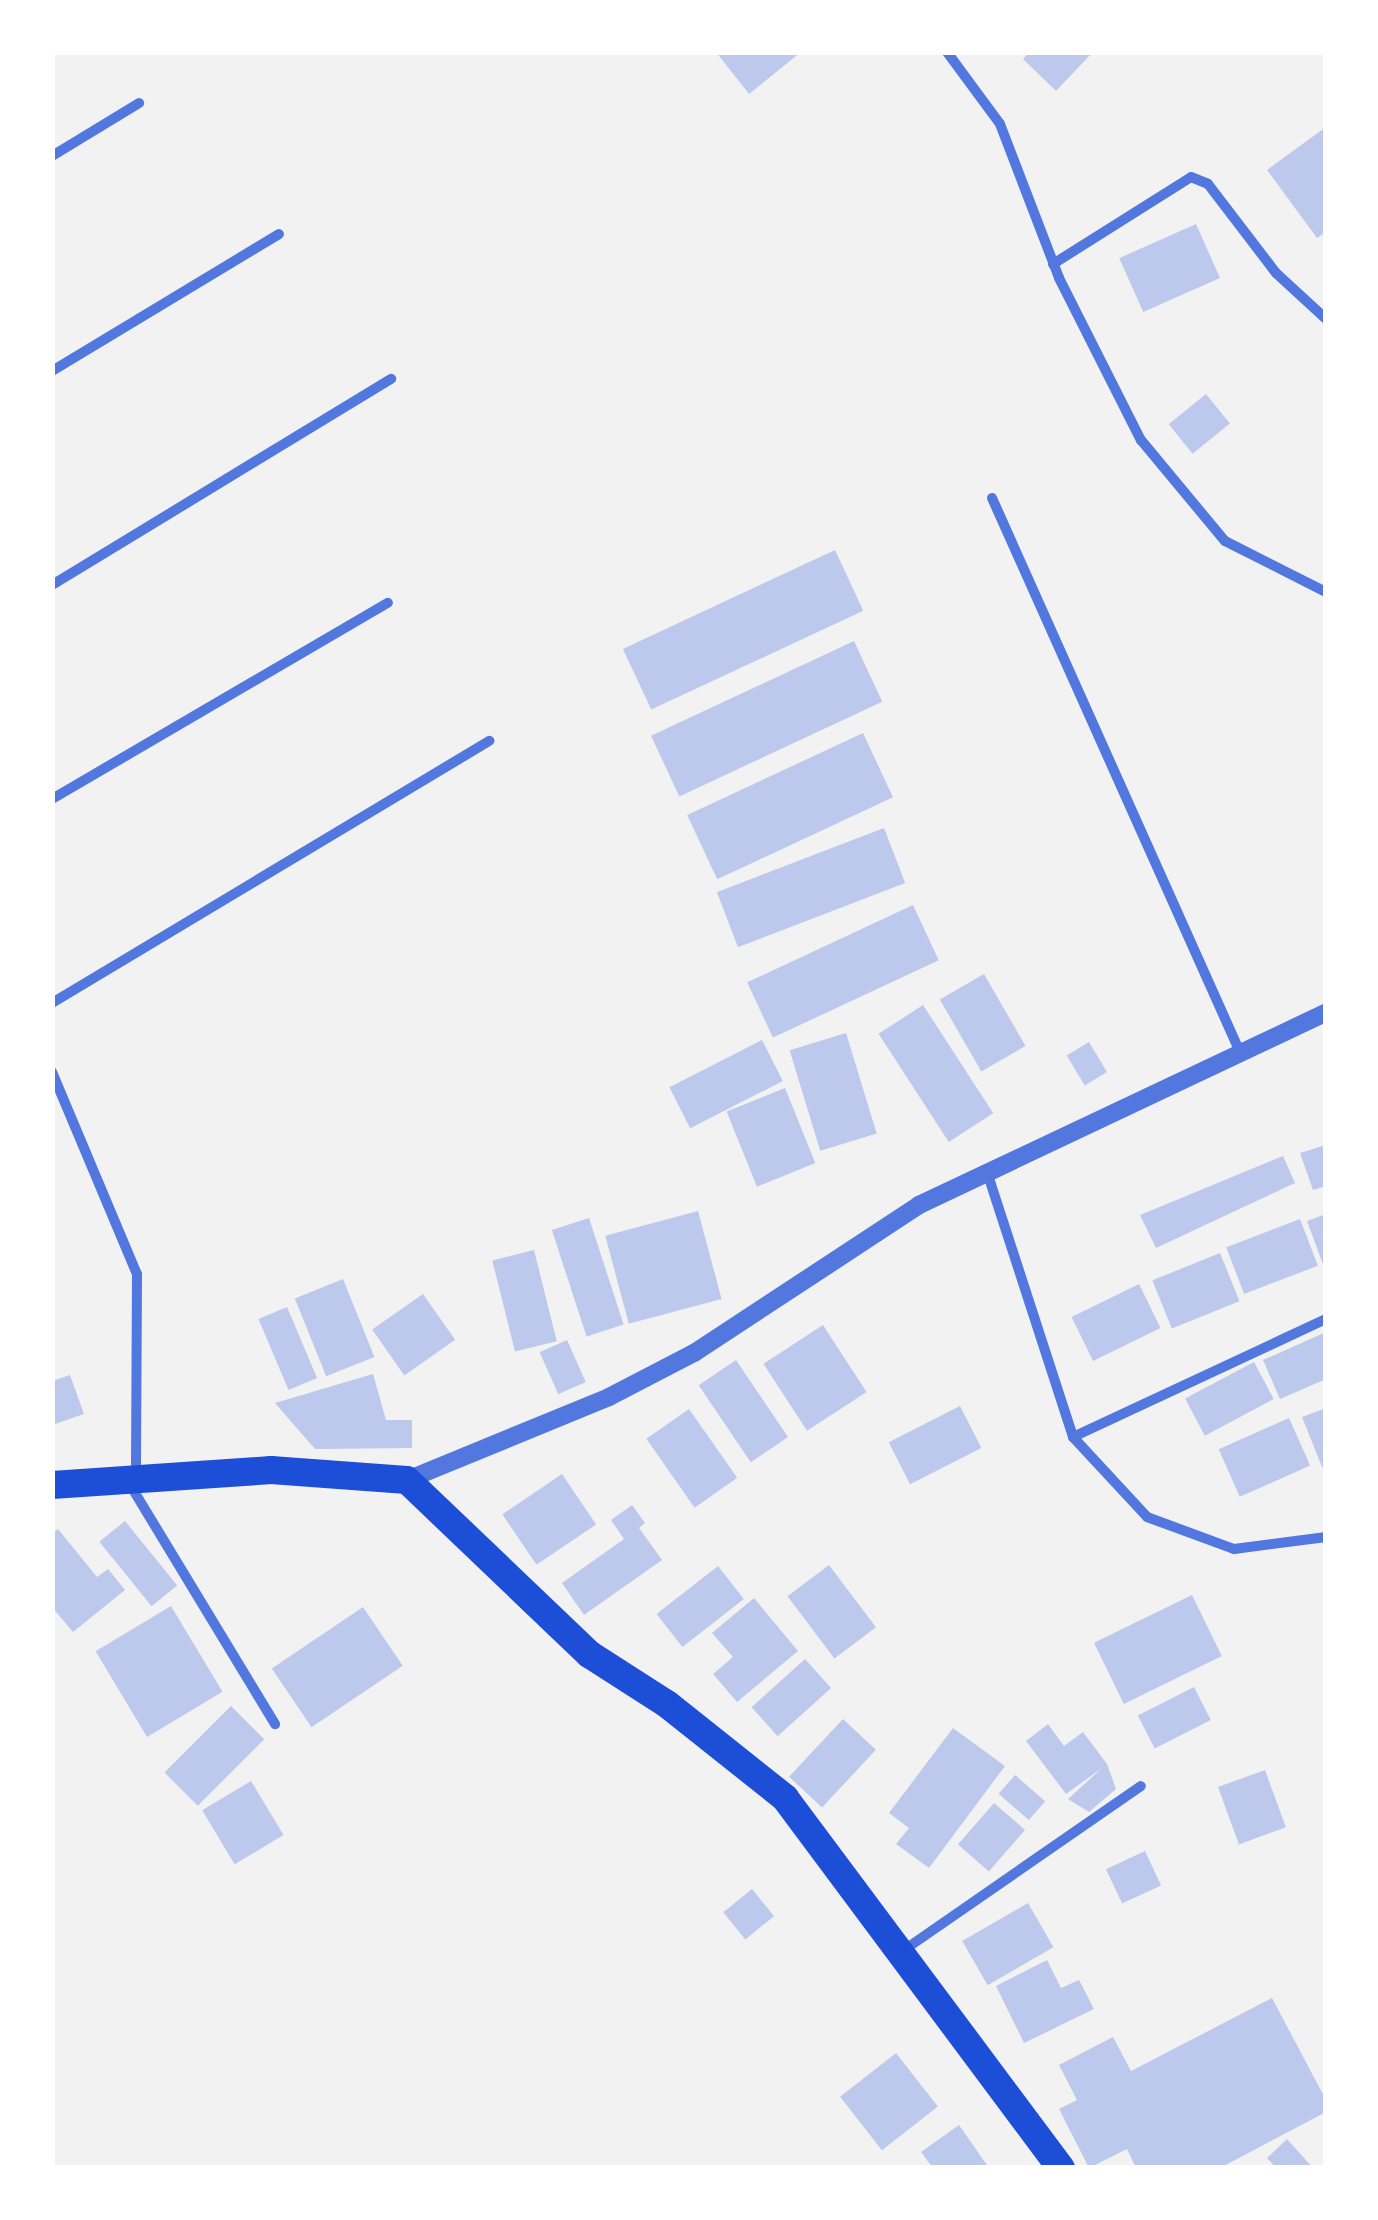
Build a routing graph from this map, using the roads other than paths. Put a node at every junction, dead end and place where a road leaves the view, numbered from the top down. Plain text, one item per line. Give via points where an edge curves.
1 (947, 52) edge
2 (139, 103) dead end
3 (52, 156) edge
4 (278, 234) dead end
5 (1053, 264) junction
6 (1326, 319) edge
7 (52, 371) edge
8 (392, 380) dead end
9 (992, 498) dead end
10 (52, 585) edge
11 (1326, 592) edge
12 (388, 603) dead end
13 (489, 741) dead end
14 (52, 799) edge
15 (52, 1004) edge
16 (1326, 1014) edge
17 (1239, 1050) junction
18 (52, 1072) edge
19 (987, 1172) junction
20 (1326, 1319) edge
21 (1073, 1437) junction
22 (406, 1480) junction
23 (132, 1482) junction
24 (52, 1485) edge
25 (1326, 1538) edge
26 (275, 1724) dead end
27 (1141, 1786) dead end
28 (903, 1950) junction
29 (1061, 2168) edge

1 - 5 street via 1000,124
2 - 3 street
4 - 7 street
5 - 6 street via 1192,177 1208,184 1276,273
5 - 11 street via 1096,360 1183,496 1225,541
8 - 10 street
9 - 17 street
12 - 14 street
13 - 15 street
16 - 17 street
17 - 19 street
18 - 23 street via 137,1274
19 - 21 street
19 - 22 street via 918,1205 694,1354 609,1397
20 - 21 street
21 - 25 street via 1147,1516 1234,1549
22 - 23 highway via 270,1470
22 - 28 highway via 589,1654 682,1716 785,1798
23 - 24 highway
23 - 26 street
27 - 28 street
28 - 29 highway

